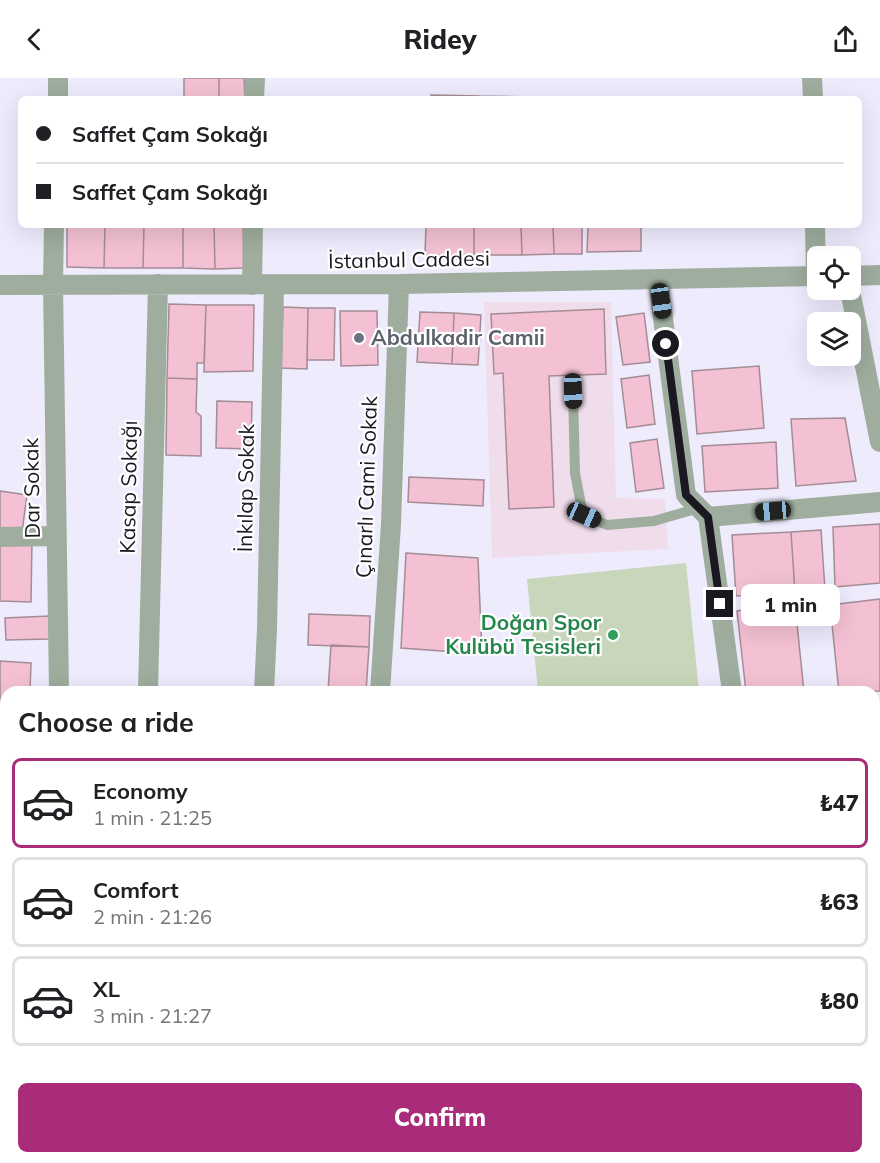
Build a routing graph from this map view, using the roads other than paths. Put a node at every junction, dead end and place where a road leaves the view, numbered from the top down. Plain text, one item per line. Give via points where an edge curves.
1 (58, 78) edge
2 (255, 78) edge
3 (812, 78) edge
4 (58, 96) edge
5 (254, 96) edge
6 (813, 96) edge
7 (54, 228) edge
8 (253, 228) edge
9 (815, 228) edge
10 (816, 246) edge
11 (880, 275) edge
12 (807, 276) edge
13 (861, 276) edge
14 (658, 280) junction
15 (52, 284) junction
16 (158, 284) junction
17 (399, 284) junction
18 (0, 285) edge
19 (252, 285) junction
20 (274, 285) junction
21 (852, 300) edge
22 (573, 391) dead end
23 (880, 441) edge
24 (880, 502) edge
25 (704, 513) junction
26 (57, 536) junction
27 (0, 537) edge
28 (59, 686) edge
29 (148, 686) edge
30 (264, 686) edge
31 (380, 686) edge
32 (731, 686) edge

1 - 4 street
2 - 5 street
3 - 6 street
7 - 15 street, Dar Sokak
8 - 19 street
9 - 10 street
11 - 13 street
12 - 14 street, İstanbul Caddesi
14 - 17 street, İstanbul Caddesi
14 - 25 street via 686,495
15 - 16 street, İstanbul Caddesi
15 - 18 street, İstanbul Caddesi
15 - 26 street, Dar Sokak
16 - 19 street, İstanbul Caddesi
16 - 29 street, Kasap Sokağı
17 - 20 street, İstanbul Caddesi
17 - 31 street, Çınarlı Cami Sokak via 391,524
19 - 20 street, İstanbul Caddesi
20 - 30 street, İnkılap Sokak
21 - 23 street
22 - 25 lane via 575,473 584,515 607,525
24 - 25 street
25 - 32 street
26 - 27 street
26 - 28 street, Dar Sokak

